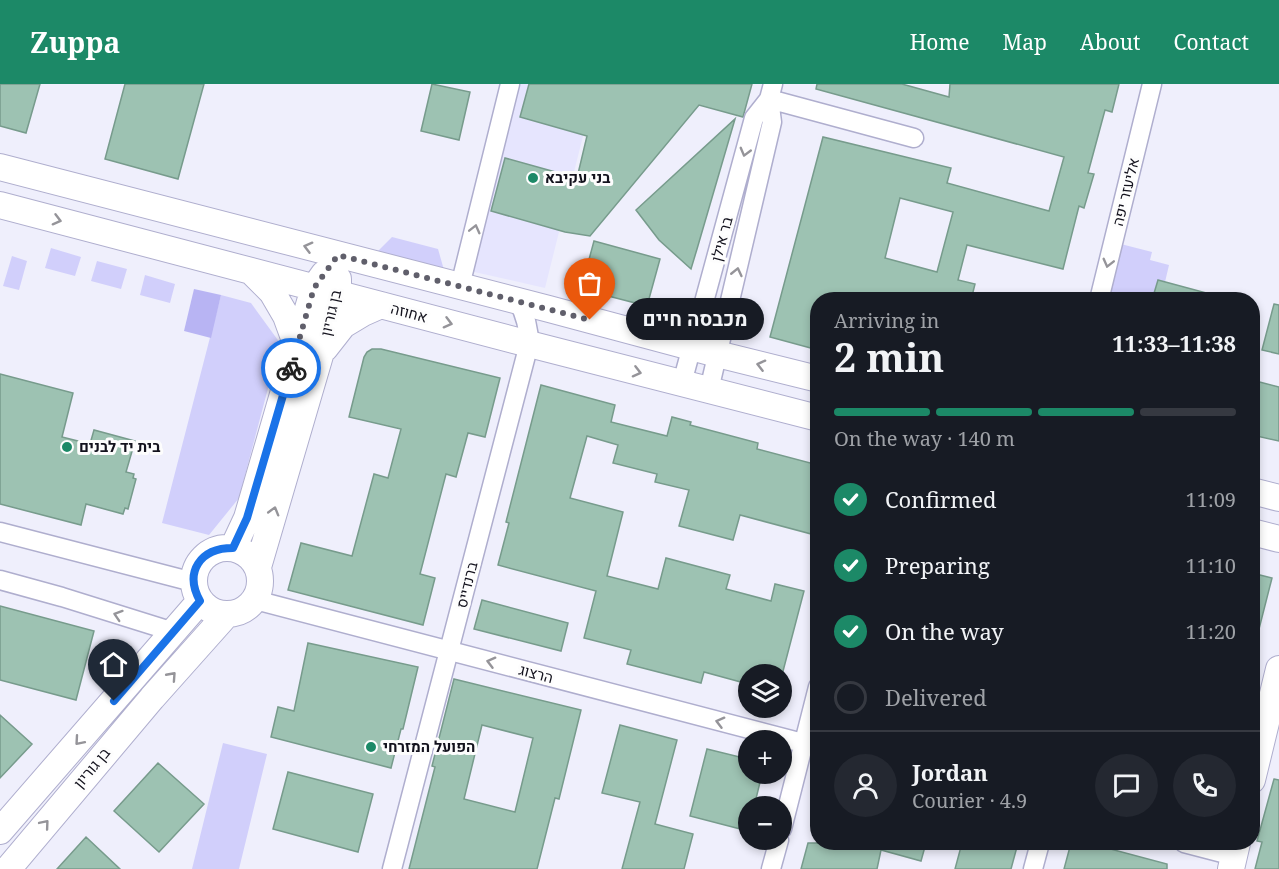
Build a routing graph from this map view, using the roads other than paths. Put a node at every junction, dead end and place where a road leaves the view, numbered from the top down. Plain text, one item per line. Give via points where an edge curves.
1 (510, 84) edge
2 (1152, 84) edge
3 (771, 92) edge
4 (914, 138) dead end
5 (0, 166) edge
6 (0, 205) edge
7 (338, 255) junction
8 (251, 271) junction
9 (460, 286) junction
10 (326, 291) junction
11 (1101, 292) edge
12 (518, 301) junction
13 (381, 305) junction
14 (529, 344) junction
15 (693, 348) junction
16 (309, 350) junction
17 (717, 354) junction
18 (810, 377) edge
19 (682, 383) junction
20 (709, 390) junction
21 (810, 416) edge
22 (1260, 493) edge
23 (1279, 498) edge
24 (0, 532) edge
25 (1260, 534) edge
26 (1279, 539) edge
27 (233, 548) junction
28 (258, 567) junction
29 (0, 580) edge
30 (196, 591) junction
31 (255, 600) junction
32 (226, 615) junction
33 (174, 632) junction
34 (450, 651) junction
35 (1279, 669) edge
36 (810, 746) edge
37 (1260, 747) edge
38 (792, 799) edge
39 (0, 831) edge
40 (776, 850) edge
41 (1038, 850) edge
42 (1211, 850) edge
43 (1234, 856) edge
44 (8, 869) edge
45 (392, 869) edge
46 (771, 869) edge
47 (1034, 869) edge

9 -> 1 street
2 -> 11 street, אליעזר יפה
3 - 4 street
3 -> 15 street, בר אילן via 754,118
17 -> 3 street, בר אילן via 772,122
7 -> 5 main road
6 -> 8 main road, אחוזה
7 - 9 main road
7 - 10 main road, בן גוריון
8 - 10 main road, אחוזה
8 - 16 main road via 272,292
9 - 12 main road
10 - 13 main road, אחוזה
10 - 16 main road, בן גוריון
12 - 14 street, ברנדייס via 529,328
12 - 15 main road
13 -> 14 main road, אחוזה
13 - 16 main road via 343,325
14 -> 19 main road, אחוזה
14 - 34 street, ברנדייס
15 - 17 main road
15 - 19 street, בר אילן
16 - 27 main road, בן גוריון
28 -> 16 main road, בן גוריון
18 -> 17 main road
17 - 20 street, בר אילן
19 - 20 main road, אחוזה
20 - 21 main road, אחוזה
22 - 23 main road
24 - 30 street
25 - 26 main road
27 - 28 main road via 252,558
27 - 30 main road via 210,552 199,563 195,569
28 - 31 main road via 260,590
33 -> 29 street
30 - 32 main road via 207,608
30 - 33 main road, בן גוריון
31 - 32 main road via 247,608
31 - 34 street, הרצוג
44 -> 32 main road, בן גוריון
33 -> 39 main road, בן גוריון
36 -> 34 street, הרצוג
34 - 45 street, ברנדייס
35 - 37 main road
36 - 38 street
40 - 46 street
41 - 47 street
42 - 43 street

